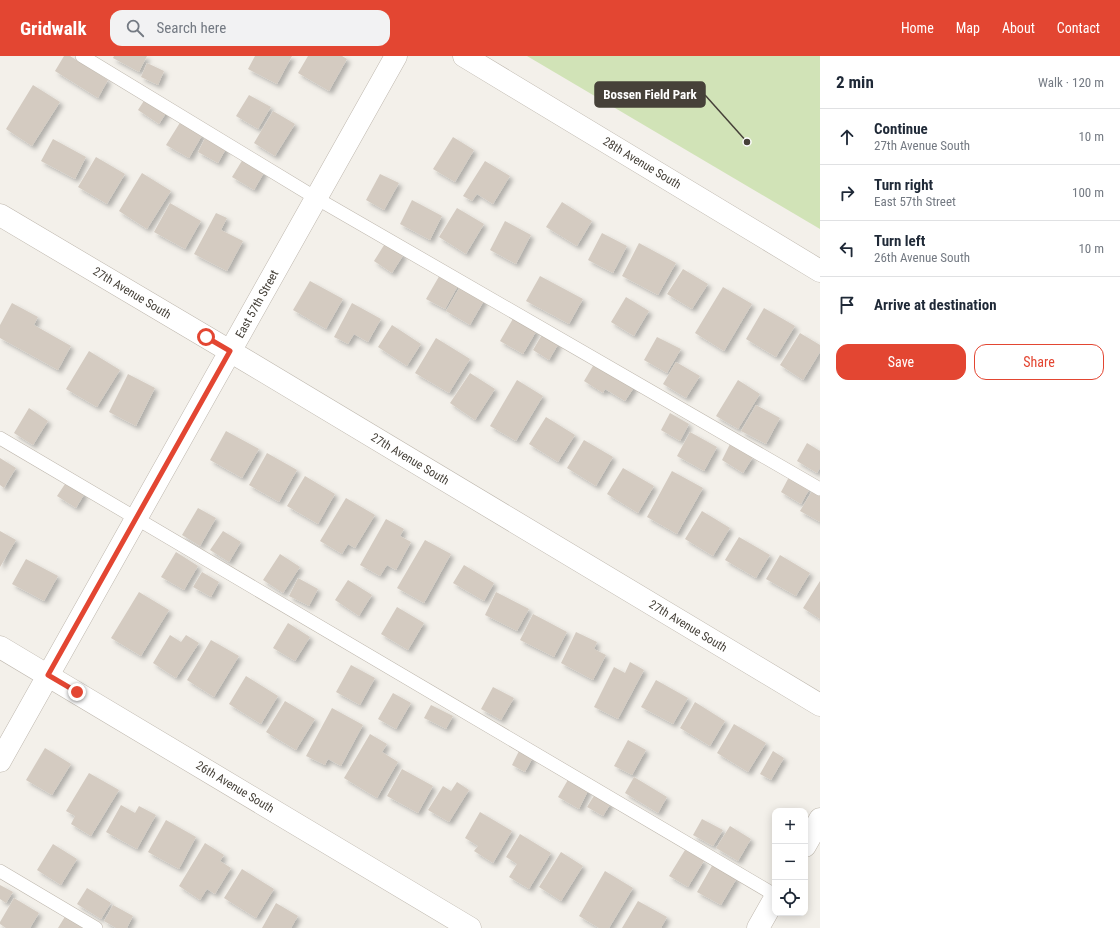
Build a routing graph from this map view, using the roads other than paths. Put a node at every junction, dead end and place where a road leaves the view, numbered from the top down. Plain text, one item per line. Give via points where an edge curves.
1 (82, 56) edge
2 (396, 56) edge
3 (464, 56) edge
4 (316, 198) junction
5 (0, 215) edge
6 (820, 271) edge
7 (230, 351) junction
8 (0, 438) edge
9 (820, 489) edge
10 (136, 518) junction
11 (0, 647) edge
12 (48, 675) junction
13 (820, 705) edge
14 (0, 761) edge
15 (820, 820) edge
16 (806, 844) edge
17 (0, 871) edge
18 (772, 893) edge
19 (772, 903) edge
20 (96, 928) edge
21 (470, 928) edge
22 (758, 928) edge

1 - 4 lane
2 - 4 street, East 57th Street
3 - 6 street, 28th Avenue South
4 - 7 street, East 57th Street
4 - 9 lane
5 - 7 street, 27th Avenue South
7 - 10 street, East 57th Street
7 - 13 street, 27th Avenue South
8 - 10 lane
10 - 12 street, East 57th Street
10 - 18 lane
11 - 12 street, 26th Avenue South
12 - 14 street, East 57th Street
12 - 21 street, 26th Avenue South
15 - 16 street
17 - 20 lane
19 - 22 street

